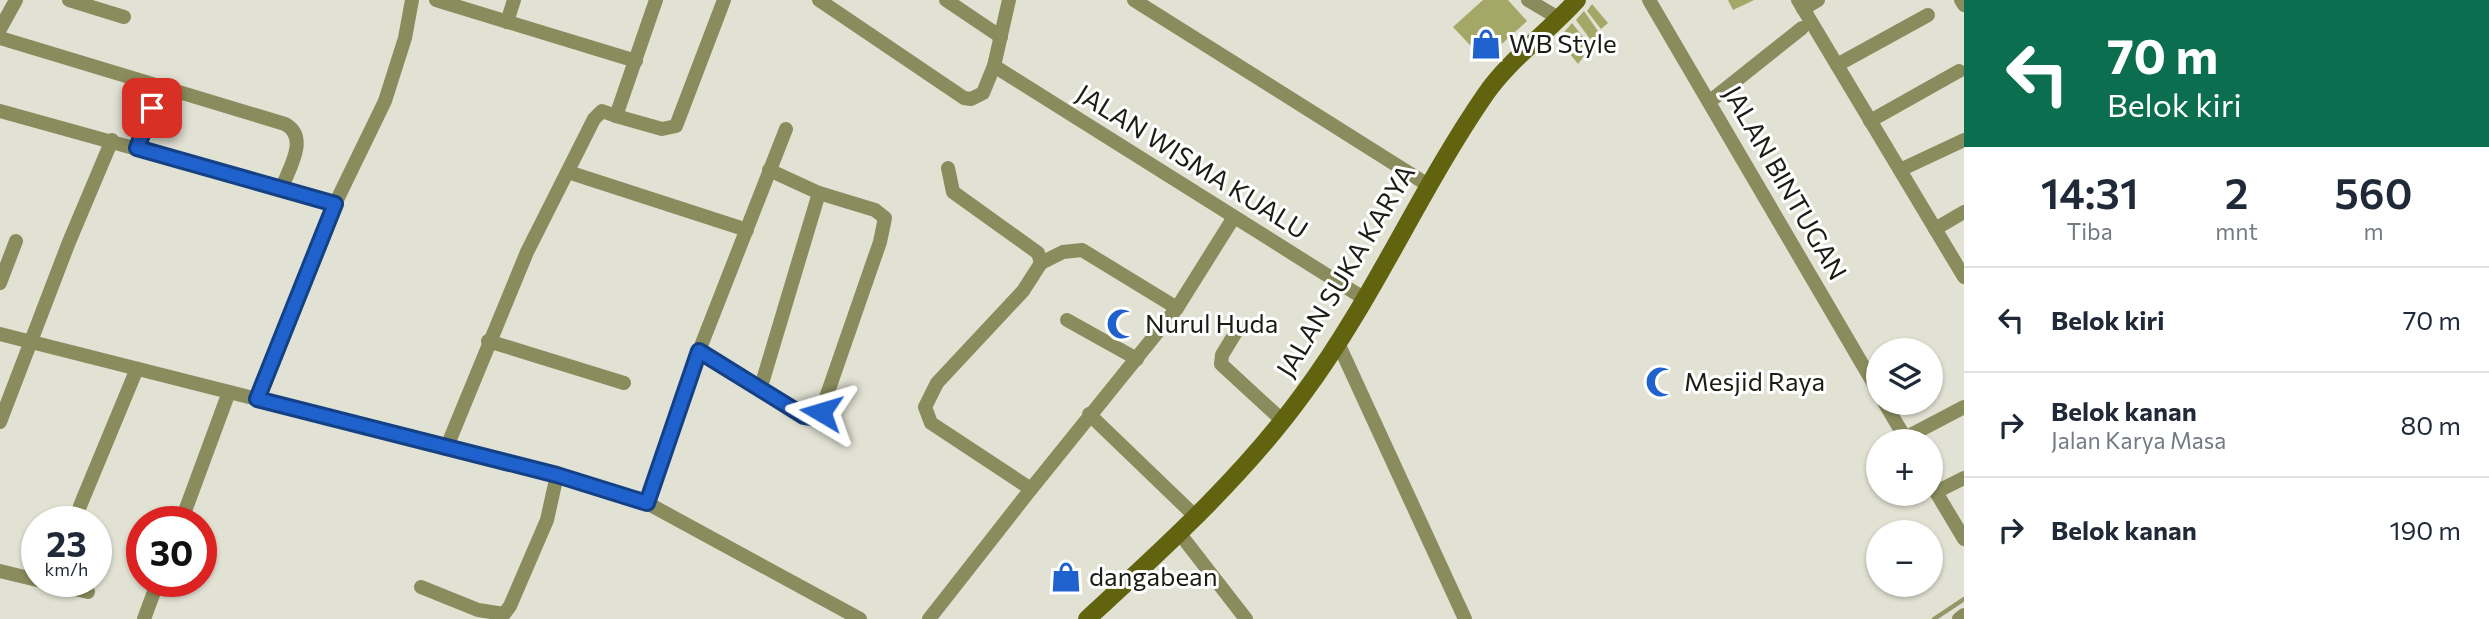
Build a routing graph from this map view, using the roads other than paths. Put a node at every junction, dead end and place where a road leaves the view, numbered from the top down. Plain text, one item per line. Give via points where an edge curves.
1 (16, 0) edge
2 (69, 0) edge
3 (412, 0) edge
4 (436, 0) edge
5 (514, 0) edge
6 (656, 0) edge
7 (724, 0) edge
8 (819, 0) edge
9 (946, 0) edge
10 (1009, 0) edge
11 (1134, 0) edge
12 (1528, 0) edge
13 (1577, 0) edge
14 (1650, 0) edge
15 (1818, 0) edge
16 (1961, 0) edge
17 (1800, 4) edge
18 (1964, 5) edge
19 (1928, 15) dead end
20 (124, 17) dead end
21 (1560, 19) junction
22 (507, 22) junction
23 (1802, 28) dead end
24 (0, 29) edge
25 (1002, 37) junction
26 (0, 38) edge
27 (636, 61) junction
28 (1837, 65) junction
29 (994, 66) junction
30 (1959, 71) dead end
31 (160, 87) junction
32 (1709, 103) junction
33 (0, 111) edge
34 (616, 116) junction
35 (1870, 121) junction
36 (786, 129) dead end
37 (111, 140) junction
38 (1964, 140) edge
39 (137, 148) junction
40 (948, 168) dead end
41 (769, 170) junction
42 (1900, 170) junction
43 (568, 172) junction
44 (1427, 185) junction
45 (282, 187) junction
46 (819, 193) junction
47 (335, 204) junction
48 (1964, 212) edge
49 (1234, 217) junction
50 (1935, 229) junction
51 (747, 230) junction
52 (16, 241) dead end
53 (1041, 263) junction
54 (1964, 277) edge
55 (0, 283) edge
56 (1365, 299) junction
57 (1177, 308) junction
58 (1067, 320) dead end
59 (1239, 327) dead end
60 (0, 334) edge
61 (488, 341) junction
62 (33, 342) junction
63 (1338, 343) junction
64 (699, 351) junction
65 (1137, 359) junction
66 (136, 371) junction
67 (1866, 371) edge
68 (624, 383) dead end
69 (760, 390) junction
70 (229, 392) junction
71 (257, 399) junction
72 (1964, 407) edge
73 (1088, 414) junction
74 (1283, 421) junction
75 (0, 422) edge
76 (1924, 429) edge
77 (446, 449) junction
78 (557, 475) junction
79 (1964, 478) edge
80 (1943, 484) edge
81 (1031, 489) junction
82 (647, 503) junction
83 (1943, 504) edge
84 (80, 506) dead end
85 (187, 506) edge
86 (1197, 518) junction
87 (1180, 534) junction
88 (1964, 539) edge
89 (0, 571) edge
90 (21, 576) edge
91 (421, 587) dead end
92 (152, 597) edge
93 (1964, 615) edge
94 (144, 619) edge
95 (860, 619) edge
96 (929, 619) edge
97 (1087, 619) edge
98 (1246, 619) edge
99 (1465, 619) edge
100 (1959, 619) edge

1 - 24 street
2 - 20 street
3 - 47 street via 385,101
4 - 22 street
5 - 22 street
6 - 27 street
7 - 34 street via 676,126 662,129
8 - 29 street via 964,98 975,99 983,93
9 - 25 street
10 - 25 street
11 - 44 street
12 - 21 street
13 - 21 main road, JALAN SUKA KARYA
14 - 32 street, JALAN BINTUGAN
15 - 17 street
16 - 18 street
17 - 28 street
19 - 28 street
21 - 44 main road, JALAN SUKA KARYA via 1486,93
22 - 27 street
23 - 32 street
25 - 29 street
26 - 31 street
27 - 34 street
28 - 35 street
29 - 49 street, JALAN WISMA KUALU
30 - 35 street
31 - 39 street
31 - 45 street via 295,130 295,153
32 - 67 street, JALAN BINTUGAN
33 - 37 street
34 - 43 street via 604,111 596,115
35 - 42 street
36 - 41 street
37 - 39 street
37 - 62 street
38 - 42 street
39 - 45 street
40 - 53 street via 953,192 1038,253
41 - 46 street
41 - 51 street
42 - 50 street
43 - 51 street
43 - 61 street
44 - 56 main road, JALAN SUKA KARYA
45 - 47 street
46 - 69 street
46 - 69 street via 879,213 885,221 883,235 821,412 815,418 804,416
47 - 71 street
48 - 50 street
49 - 56 street, JALAN WISMA KUALU
49 - 57 street
50 - 54 street
51 - 64 street
52 - 55 street
53 - 57 street via 1063,252 1082,250
53 - 81 street via 1023,291 937,383 925,412 930,423
56 - 63 main road, JALAN SUKA KARYA
57 - 65 street
58 - 65 street
59 - 74 street via 1221,364
60 - 62 street
61 - 68 street
61 - 77 street
62 - 66 street
62 - 75 street
63 - 74 main road, JALAN SUKA KARYA
63 - 99 street
64 - 69 street
64 - 82 street
65 - 73 street
66 - 70 street
66 - 84 street
70 - 71 street
70 - 85 street
71 - 77 street
72 - 76 street
73 - 81 street
73 - 86 street
74 - 86 main road, JALAN SUKA KARYA
77 - 78 street
78 - 82 street
78 - 91 street via 547,520 504,614 478,610
79 - 80 street
81 - 96 street
82 - 95 street
83 - 88 street
86 - 87 main road, JALAN SUKA KARYA
87 - 97 main road, JALAN SUKA KARYA
87 - 98 street
89 - 90 street
92 - 94 street
93 - 100 street

